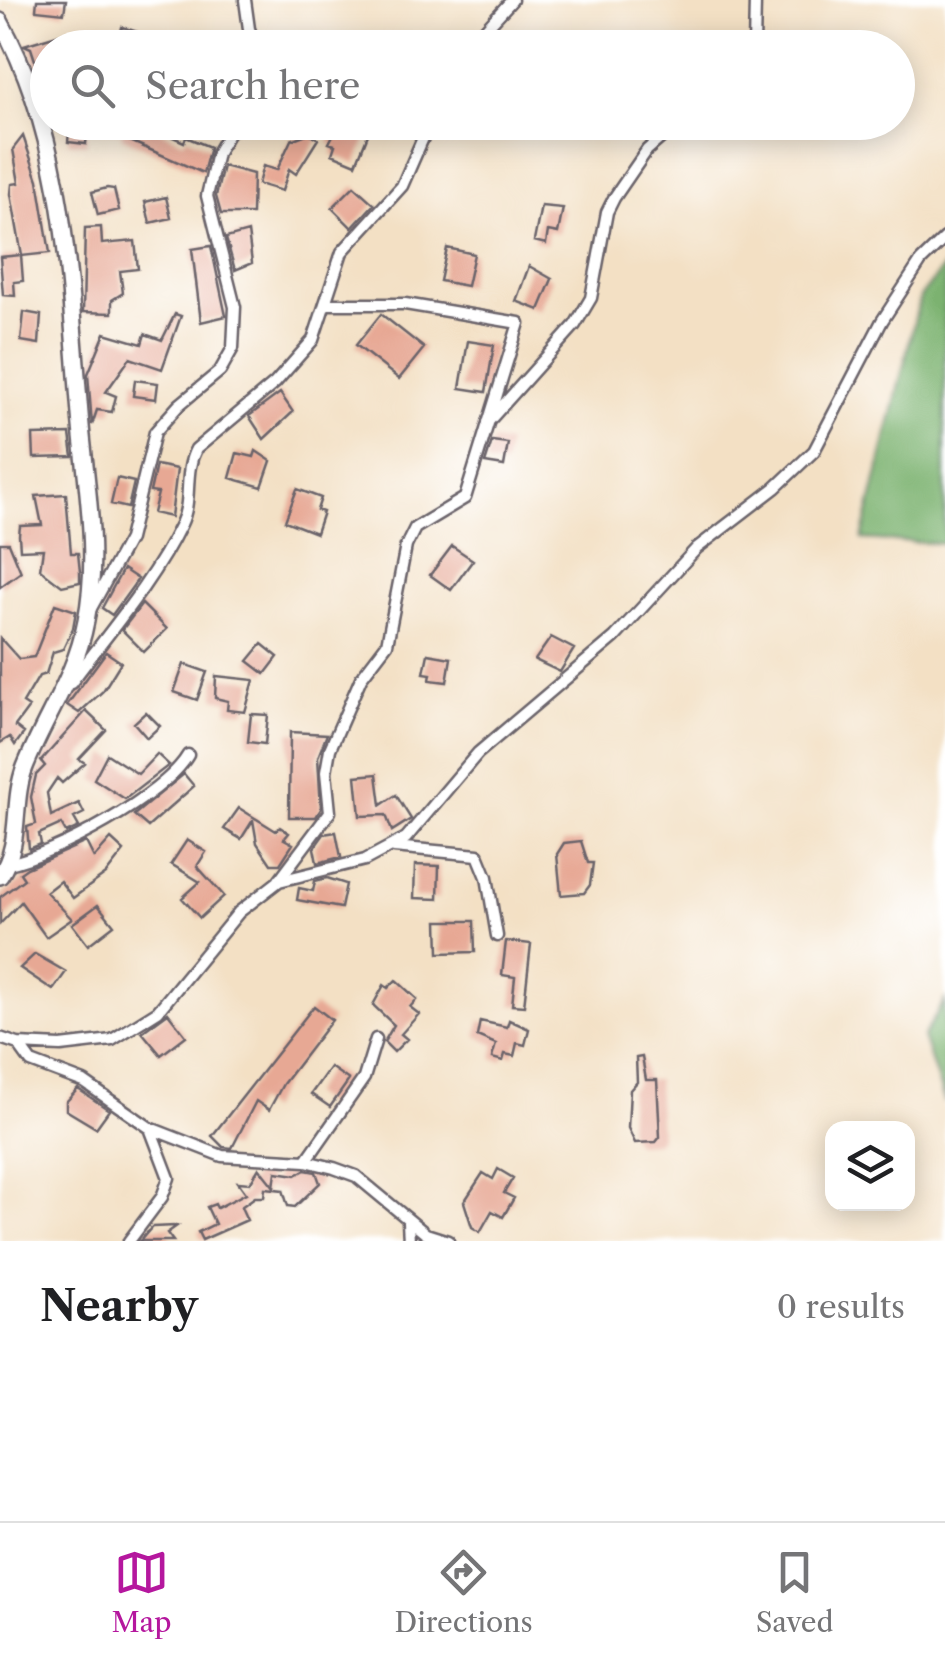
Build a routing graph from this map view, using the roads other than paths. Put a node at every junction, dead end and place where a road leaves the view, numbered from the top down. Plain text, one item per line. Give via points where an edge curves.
1 (244, 0) edge
2 (512, 0) edge
3 (755, 0) edge
4 (0, 21) edge
5 (252, 30) edge
6 (484, 30) edge
7 (754, 30) edge
8 (30, 86) edge
9 (44, 140) edge
10 (226, 140) edge
11 (422, 140) edge
12 (658, 140) edge
13 (945, 238) edge
14 (325, 304) junction
15 (487, 422) junction
16 (87, 615) junction
17 (58, 700) junction
18 (188, 755) dead end
19 (392, 847) junction
20 (4, 870) edge
21 (278, 881) junction
22 (497, 936) dead end
23 (0, 1038) edge
24 (376, 1039) dead end
25 (18, 1044) junction
26 (150, 1128) junction
27 (306, 1161) junction
28 (408, 1222) junction
29 (130, 1241) edge
30 (409, 1241) edge
31 (448, 1241) edge

1 - 5 street
2 - 6 street
3 - 7 street
4 - 8 main road
9 - 16 main road via 59,201 90,501
10 - 16 street via 207,196 235,307 233,348 220,371 155,432 129,539
11 - 14 street via 402,186 342,252
12 - 15 street via 606,212 591,298
13 - 19 street via 920,261 882,321 814,451 714,533 614,637 478,753 424,820
14 - 15 street via 405,304 519,323
14 - 17 street via 313,340 290,367 196,449 182,522
15 - 21 street via 466,498 415,528 406,546 387,644 356,688 330,749 330,812
16 - 17 main road via 80,653
17 - 20 main road via 23,771 13,854
18 - 20 street via 126,810
19 - 21 street via 354,864
19 - 22 street via 478,854
21 - 25 street via 240,912 175,996 141,1025 88,1046
23 - 25 street
24 - 27 street via 364,1078
25 - 26 street via 31,1062 67,1073
26 - 27 street via 222,1156
26 - 29 street via 169,1178
27 - 28 street via 356,1176
28 - 30 street
28 - 31 street

